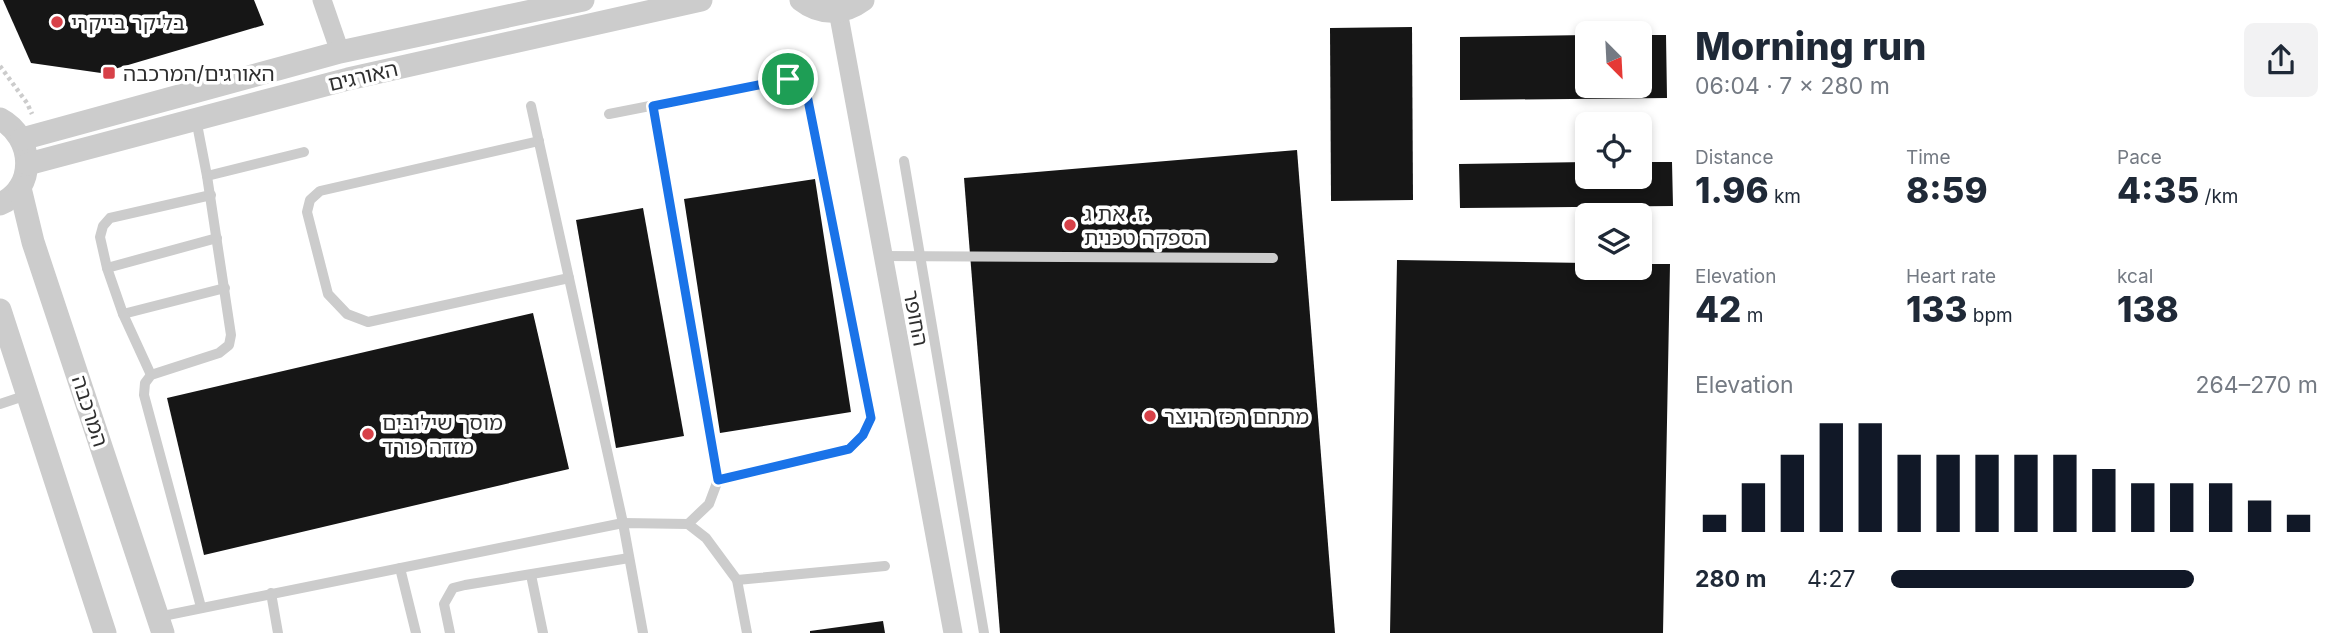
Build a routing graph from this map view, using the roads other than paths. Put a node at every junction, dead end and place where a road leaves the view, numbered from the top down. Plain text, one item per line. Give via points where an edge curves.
1 (322, 0) edge
2 (583, 0) edge
3 (701, 0) edge
4 (801, 0) edge
5 (863, 0) edge
6 (838, 11) junction
7 (340, 52) junction
8 (531, 106) dead end
9 (653, 106) junction
10 (609, 114) dead end
11 (196, 119) junction
12 (0, 120) edge
13 (22, 139) junction
14 (539, 141) junction
15 (304, 152) dead end
16 (904, 162) dead end
17 (28, 163) junction
18 (207, 176) junction
19 (20, 188) junction
20 (211, 195) junction
21 (0, 204) edge
22 (218, 238) junction
23 (881, 256) junction
24 (919, 256) junction
25 (1272, 258) dead end
26 (107, 268) junction
27 (569, 278) junction
28 (225, 288) junction
29 (0, 310) edge
30 (123, 314) junction
31 (151, 375) junction
32 (27, 395) junction
33 (0, 404) edge
34 (718, 480) junction
35 (623, 523) junction
36 (688, 524) junction
37 (629, 558) junction
38 (885, 566) dead end
39 (400, 568) junction
40 (531, 575) junction
41 (737, 580) junction
42 (271, 593) junction
43 (201, 607) junction
44 (161, 625) edge
45 (105, 633) edge
46 (278, 633) edge
47 (416, 633) edge
48 (450, 633) edge
49 (543, 633) edge
50 (643, 633) edge
51 (747, 633) edge
52 (953, 633) edge
53 (984, 633) edge

1 - 7 street
2 - 7 street, האורגים
3 - 11 street, האורגים via 348,79
4 - 6 street via 823,11
5 - 6 street
6 - 23 street, החופר
7 - 13 street, האורגים
8 - 14 lane
9 - 10 lane
9 - 34 lane
9 - 34 lane via 788,79 806,90 871,418 849,449
11 - 17 street, האורגים
11 - 18 lane
12 - 13 street via 10,124
13 - 17 street
14 - 27 lane
14 - 27 lane via 320,191 310,200 307,212 328,294 347,314 368,322
15 - 18 lane
16 - 24 lane
17 - 19 street
18 - 20 lane
19 - 21 street
19 - 44 street, המרכבה via 33,242
20 - 22 lane
20 - 26 lane via 110,218 100,237
22 - 26 lane
22 - 28 lane
23 - 24 lane
23 - 52 street, החופר
24 - 25 lane
24 - 53 lane
26 - 30 lane
27 - 35 lane
28 - 30 lane
28 - 31 lane via 229,345 219,353
29 - 32 street
30 - 31 lane
31 - 43 lane via 144,395
32 - 33 lane
32 - 45 street
34 - 36 lane via 709,504
35 - 36 lane
35 - 37 lane
35 - 39 lane
36 - 41 lane via 706,538
37 - 40 lane
37 - 50 lane
38 - 41 lane
39 - 42 lane
39 - 47 lane
40 - 48 lane via 453,589 444,604
40 - 49 lane
41 - 51 lane
42 - 43 lane
42 - 46 lane
43 - 44 lane

